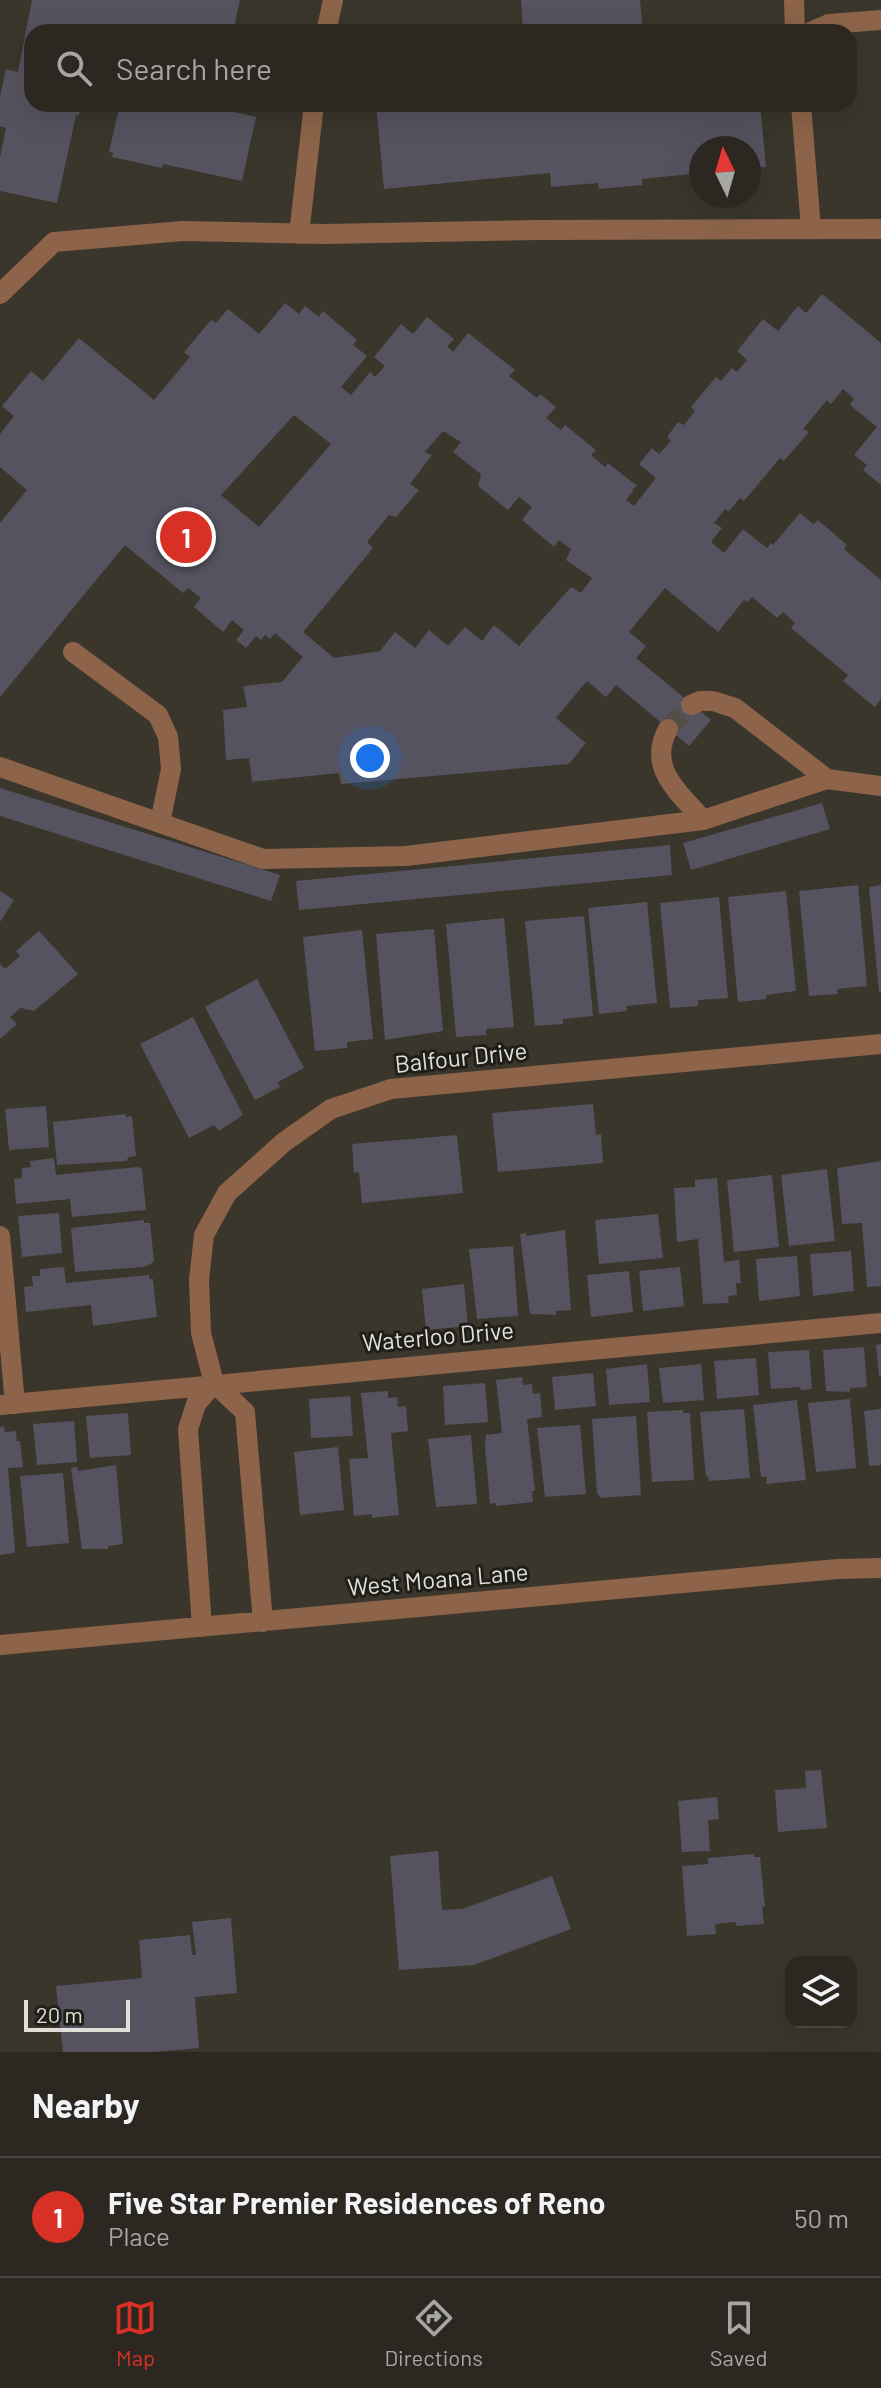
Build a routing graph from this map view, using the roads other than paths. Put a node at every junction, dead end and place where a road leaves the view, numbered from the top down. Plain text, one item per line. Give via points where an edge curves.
1 (333, 0) edge
2 (794, 0) edge
3 (881, 20) edge
4 (328, 24) edge
5 (795, 24) edge
6 (829, 24) edge
7 (313, 112) edge
8 (802, 112) edge
9 (811, 229) junction
10 (881, 229) edge
11 (299, 234) junction
12 (0, 294) edge
13 (73, 652) dead end
14 (691, 705) dead end
15 (668, 729) tunnel mouth
16 (0, 767) edge
17 (827, 779) junction
18 (881, 786) edge
19 (703, 820) junction
20 (160, 823) junction
21 (881, 1044) edge
22 (0, 1236) edge
23 (881, 1323) edge
24 (214, 1383) junction
25 (8, 1404) edge
26 (881, 1568) edge
27 (263, 1622) junction
28 (202, 1627) junction
29 (0, 1645) edge

1 - 4 street
2 - 5 street
3 - 6 street
7 - 11 street
8 - 9 street
9 - 10 street
9 - 11 street
11 - 12 street via 183,231 54,242
13 - 20 street via 158,715 168,737 171,769
14 - 17 street via 713,701 735,708
15 - 19 street via 659,757
16 - 20 street
17 - 18 street
17 - 19 street
19 - 20 street via 406,856 263,859
21 - 24 street, Balfour Drive via 391,1089 331,1109 227,1193 204,1235 201,1333
22 - 25 street
23 - 24 street, Waterloo Drive
24 - 25 street, Waterloo Drive
24 - 27 street via 245,1412
24 - 28 street via 196,1404 188,1429
26 - 27 street, West Moana Lane
27 - 28 street, West Moana Lane
28 - 29 street, West Moana Lane

